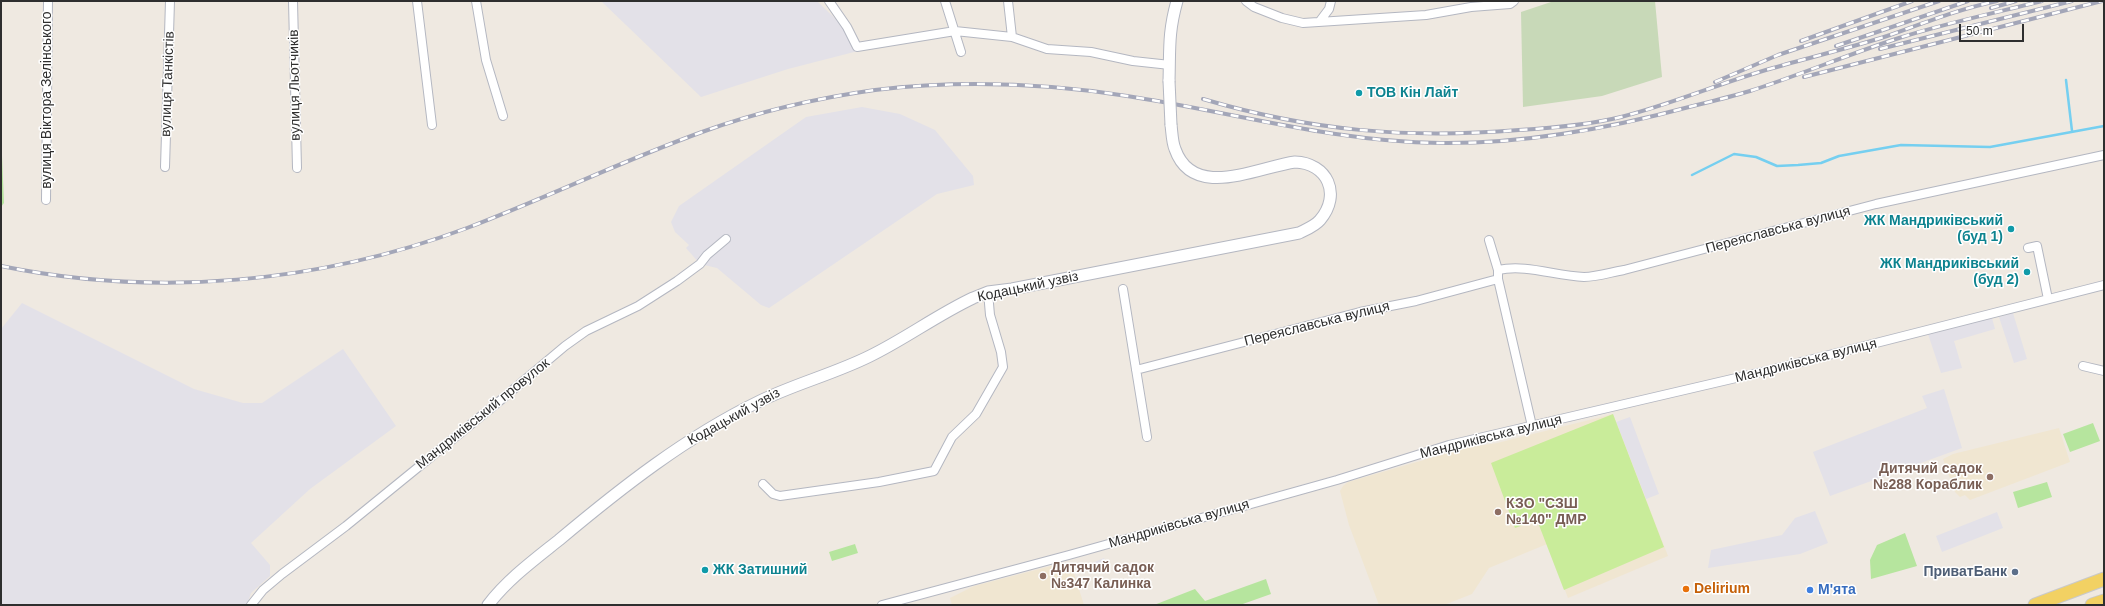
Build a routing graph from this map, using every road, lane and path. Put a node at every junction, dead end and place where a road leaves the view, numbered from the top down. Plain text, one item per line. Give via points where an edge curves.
1 (48, 1) edge
2 (170, 1) edge
3 (293, 1) edge
4 (417, 1) edge
5 (476, 1) edge
6 (829, 1) edge
7 (945, 1) edge
8 (1008, 1) edge
9 (1177, 1) edge
10 (1246, 1) edge
11 (1330, 1) edge
12 (1514, 1) edge
13 (1320, 22) junction
14 (955, 31) junction
15 (1012, 37) junction
16 (961, 52) dead end
17 (1170, 65) junction
18 (503, 116) dead end
19 (432, 125) dead end
20 (2104, 155) edge
21 (165, 167) dead end
22 (297, 168) dead end
23 (46, 200) dead end
24 (726, 239) dead end
25 (1489, 240) dead end
26 (2028, 248) dead end
27 (1498, 270) junction
28 (1498, 280) junction
29 (2104, 285) edge
30 (1123, 289) dead end
31 (988, 292) junction
32 (2048, 299) junction
33 (2083, 366) dead end
34 (1136, 370) junction
35 (2104, 371) edge
36 (1532, 426) junction
37 (1147, 437) dead end
38 (763, 484) dead end
39 (2104, 579) edge
40 (2104, 601) edge
41 (251, 605) edge
42 (488, 605) edge
43 (882, 605) edge
44 (2035, 605) edge
45 (2092, 605) edge

1 - 23 street, вулиця Віктора Зелінського
2 - 21 street, вулиця Танкістів
3 - 22 street, вулиця Льотчиків
4 - 19 street
5 - 18 street via 486,60
6 - 14 street via 857,47
7 - 14 street
8 - 15 street
9 - 17 street, Кодацький узвіз via 1170,27
10 - 13 street via 1254,7 1282,18 1302,23
11 - 13 street via 1329,9
12 - 13 street via 1510,4 1471,7 1426,15
14 - 15 street
14 - 16 street
15 - 17 street via 1047,49 1091,52 1133,61
17 - 31 street, Кодацький узвіз, bridge via 1171,125 1174,147 1183,163 1197,174 1216,178 1233,177 1295,162 1305,162 1315,166 1328,182 1330,192 1326,213 1311,228 1299,233
20 - 27 street, Переяславська вулиця via 1876,204 1624,270 1586,277 1521,267
24 - 41 street, Мандриківський провулок via 700,264 677,281 638,306 586,331 565,346 346,526 282,574 263,590
25 - 27 street
26 - 32 street via 2037,246
27 - 28 street
28 - 34 street, Переяславська вулиця
28 - 36 street
29 - 32 street, Мандриківська вулиця
30 - 34 street
31 - 38 street via 990,315 1003,367 976,414 952,437 934,472 780,496 773,494
31 - 42 street, Кодацький узвіз via 956,306 848,367 780,391 724,420 652,467 600,506 510,581
32 - 36 street, Мандриківська вулиця via 1766,371
33 - 35 street
34 - 37 street
36 - 43 street, Мандриківська вулиця via 1449,445 1329,482
39 - 44 main road
40 - 45 main road

